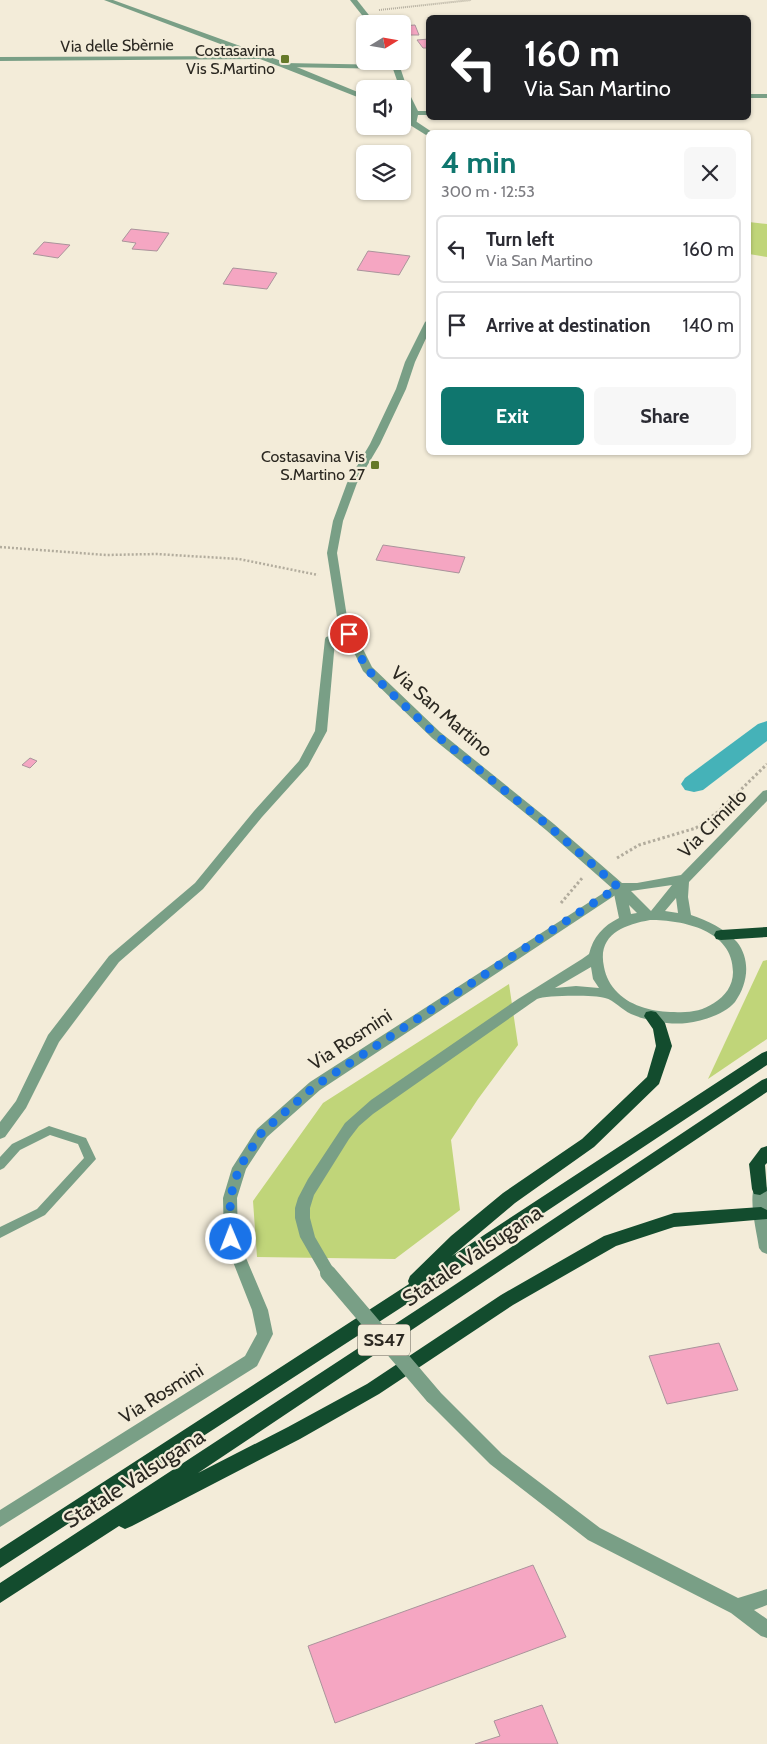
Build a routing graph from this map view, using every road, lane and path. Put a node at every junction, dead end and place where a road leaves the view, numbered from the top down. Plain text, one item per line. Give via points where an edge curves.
1 (107, 0) edge
2 (353, 0) edge
3 (471, 0) edge
4 (364, 12) junction
5 (366, 15) edge
6 (264, 58) junction
7 (0, 59) edge
8 (356, 64) edge
9 (284, 65) junction
10 (397, 70) edge
11 (356, 94) edge
12 (751, 96) edge
13 (767, 96) edge
14 (415, 113) junction
15 (426, 113) edge
16 (412, 122) joint
17 (426, 131) edge
18 (426, 328) edge
19 (0, 547) edge
20 (336, 579) junction
21 (349, 634) junction
22 (767, 764) edge
23 (767, 794) edge
24 (617, 858) dead end
25 (683, 879) junction
26 (618, 887) junction
27 (651, 915) junction
28 (685, 917) junction
29 (626, 920) junction
30 (767, 932) edge
31 (722, 935) junction
32 (595, 956) junction
33 (609, 993) junction
34 (536, 994) junction
35 (651, 1016) junction
36 (767, 1057) edge
37 (767, 1084) edge
38 (0, 1133) edge
39 (767, 1152) edge
40 (0, 1165) edge
41 (764, 1188) edge
42 (761, 1214) junction
43 (0, 1233) edge
44 (767, 1248) edge
45 (393, 1304) junction
46 (0, 1519) edge
47 (60, 1553) junction
48 (0, 1558) edge
49 (0, 1594) edge
50 (767, 1597) edge
51 (737, 1607) junction
52 (767, 1630) edge

1 - 6 street
2 - 4 street
3 - 4 path
4 - 5 street
6 - 7 street, Via delle Sbèrnie
6 - 9 street
8 - 9 street
9 - 11 street
10 - 14 street
12 - 13 street
14 - 15 street
14 - 16 street
16 - 17 street
18 - 20 street, Via San Martino via 375,444 352,483 338,521 332,553
19 - 20 path via 106,555 156,554 239,559
20 - 21 street, Via San Martino via 342,617
21 - 26 street, Via San Martino via 367,669 390,692 436,735
21 - 38 street via 330,639 321,731 304,763 199,886 114,959 53,1039 21,1104
22 - 24 path via 719,811 696,828 638,845
23 - 25 street, Via Cimirlo
25 - 26 street
25 - 27 street, Via Cimirlo
25 - 28 street, Via Cimirlo
26 - 27 street, Via San Martino
26 - 29 street
26 - 46 street, Via Rosmini via 315,1086 262,1132 239,1168 230,1198 231,1239 260,1310 265,1334 251,1361
27 - 28 street
27 - 29 street
28 - 31 street
29 - 32 street via 604,935
30 - 31 highway
31 - 35 street via 733,948 740,968 738,983 731,996 718,1008 694,1017
32 - 33 street via 597,975
32 - 34 street
33 - 34 street
33 - 35 street via 631,1008
34 - 51 street, bridge via 353,1122 305,1196 301,1214 305,1232 328,1273 434,1396 496,1459 594,1534
35 - 45 highway via 660,1027 664,1046 654,1080 588,1143 509,1198 457,1242
36 - 45 highway, Statale Valsugana / SS47
37 - 47 highway, Statale Valsugana / SS47
39 - 41 highway via 757,1164
40 - 43 lane via 16,1147 49,1130 82,1141 90,1159 40,1212
41 - 42 street
42 - 44 street
42 - 47 highway via 674,1220 610,1241 507,1300 373,1389
45 - 48 highway, Statale Valsugana / SS47
47 - 49 highway, Statale Valsugana / SS47
50 - 51 street
51 - 52 street

